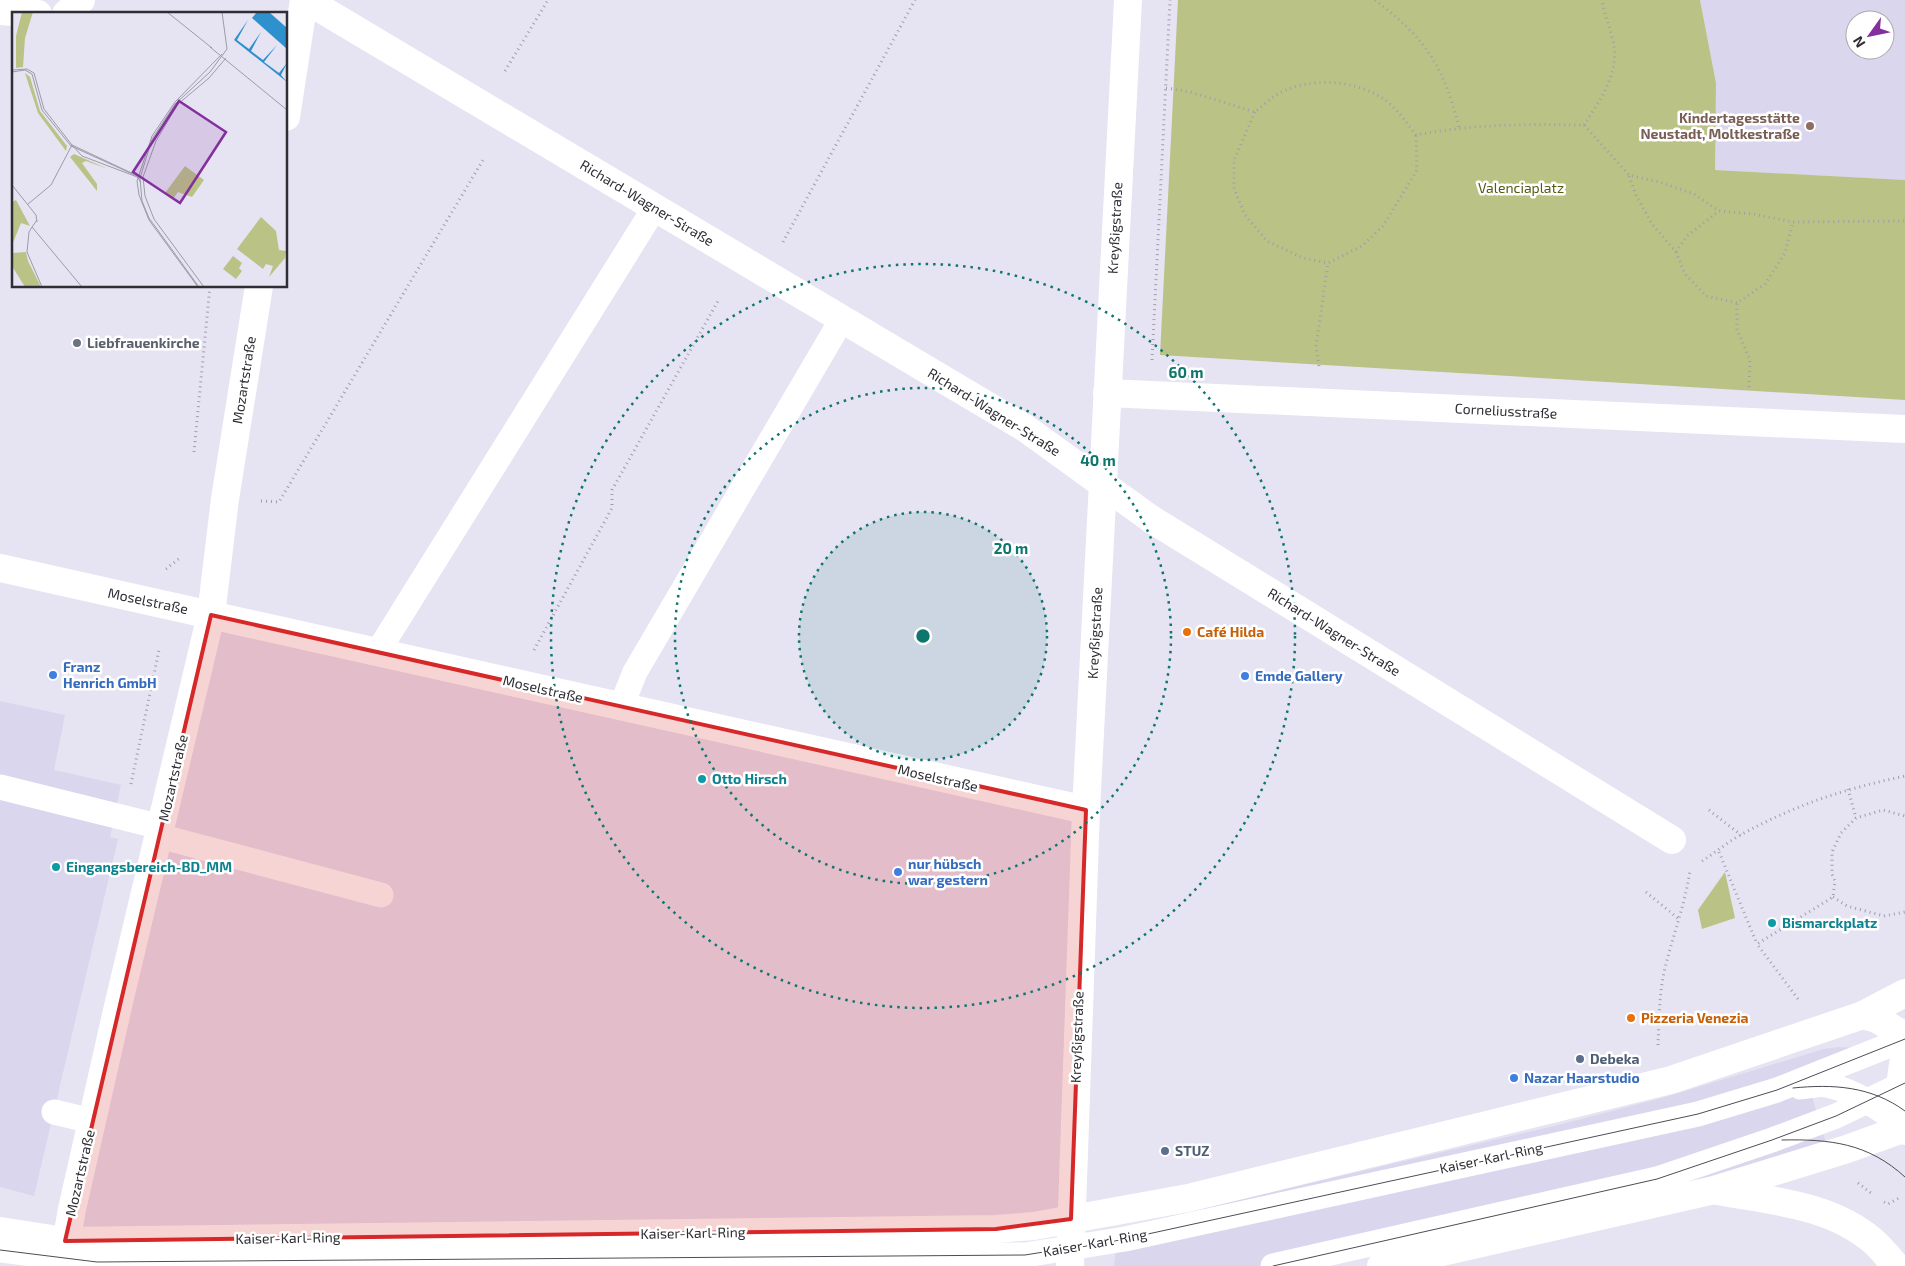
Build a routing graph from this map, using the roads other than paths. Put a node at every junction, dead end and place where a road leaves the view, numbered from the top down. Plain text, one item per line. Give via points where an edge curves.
1 (81, 0) edge
2 (305, 0) edge
3 (1128, 0) edge
4 (0, 11) edge
5 (13, 12) edge
6 (68, 12) edge
7 (288, 105) edge
8 (655, 207) junction
9 (259, 288) edge
10 (842, 319) junction
11 (1107, 393) junction
12 (1905, 430) edge
13 (1103, 484) junction
14 (0, 568) edge
15 (211, 615) junction
16 (377, 652) junction
17 (621, 707) junction
18 (0, 787) edge
19 (1086, 810) junction
20 (160, 831) junction
21 (1672, 840) dead end
22 (381, 895) dead end
23 (1905, 993) edge
24 (1863, 1015) junction
25 (1905, 1038) edge
26 (1905, 1049) edge
27 (1903, 1084) edge
28 (1777, 1090) junction
29 (1867, 1101) junction
30 (54, 1112) dead end
31 (92, 1121) junction
32 (1905, 1129) edge
33 (1714, 1190) junction
34 (1071, 1219) junction
35 (0, 1231) edge
36 (0, 1250) edge
37 (63, 1256) edge
38 (1070, 1257) edge
39 (1273, 1266) edge
40 (1381, 1266) edge
41 (1896, 1266) edge

1 - 6 street
2 - 7 street
2 - 8 street, Richard-Wagner-Straße
3 - 11 street, Kreyßigstraße
4 - 5 street
8 - 10 street, Richard-Wagner-Straße
8 - 16 lane
9 - 15 street, Mozartstraße via 225,499
10 - 13 street, Richard-Wagner-Straße via 1025,428
10 - 17 lane via 635,672
11 - 12 street, Corneliusstraße
11 - 13 street, Kreyßigstraße
13 - 19 street, Kreyßigstraße
13 - 21 street, Richard-Wagner-Straße via 1151,519
14 - 15 street, Moselstraße
15 - 16 street, Moselstraße
15 - 20 street, Mozartstraße
16 - 17 street, Moselstraße
17 - 19 street, Moselstraße
18 - 20 lane
19 - 34 street, Kreyßigstraße
20 - 22 lane
20 - 31 street, Mozartstraße
23 - 24 street
24 - 25 street via 1877,1019
24 - 34 street, Kaiser-Karl-Ring via 1671,1080 1188,1198
25 - 28 lane
26 - 27 street
27 - 29 lane
27 - 32 street
28 - 29 lane via 1826,1084
28 - 38 lane, Kaiser-Karl-Ring via 1698,1114 1125,1239
29 - 32 lane
29 - 39 lane via 1759,1145 1658,1179
30 - 31 lane
31 - 37 street, Mozartstraße
32 - 33 street
33 - 40 street
33 - 41 street via 1818,1210 1850,1224 1873,1241
34 - 37 street, Kaiser-Karl-Ring via 996,1229
34 - 38 street, Kreyßigstraße
35 - 37 street, Kaiser-Karl-Ring
36 - 37 lane, Kaiser-Karl-Ring
37 - 38 lane, Kaiser-Karl-Ring via 97,1262

